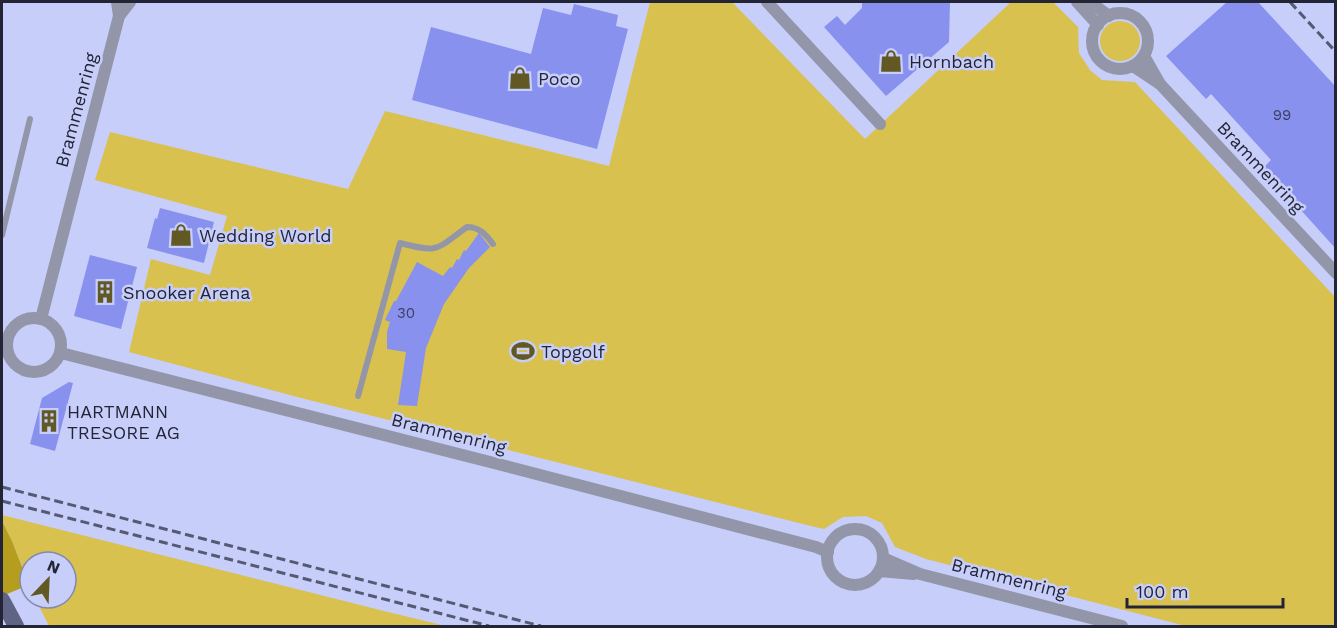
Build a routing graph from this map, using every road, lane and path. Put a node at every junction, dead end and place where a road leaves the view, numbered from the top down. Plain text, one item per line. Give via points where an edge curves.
1 (117, 2) edge
2 (130, 2) edge
3 (767, 2) edge
4 (1077, 2) edge
5 (1090, 2) edge
6 (119, 16) junction
7 (1109, 16) junction
8 (1098, 25) junction
9 (1144, 56) junction
10 (1133, 66) junction
11 (1160, 84) junction
12 (30, 119) dead end
13 (880, 124) dead end
14 (2, 235) edge
15 (493, 244) dead end
16 (1335, 273) edge
17 (41, 319) junction
18 (5, 334) edge
19 (61, 353) junction
20 (358, 396) dead end
21 (828, 552) junction
22 (883, 558) junction
23 (879, 571) junction
24 (920, 574) junction
25 (4, 608) edge
26 (16, 627) edge
27 (1122, 627) edge

1 - 6 street, Brammenring
2 - 6 street, Brammenring
3 - 13 street
4 - 8 street
5 - 7 street
6 - 17 street, Brammenring
7 - 8 street
7 - 9 street, Brammenring via 1126,14 1142,23 1147,39
8 - 10 street, Brammenring via 1092,42 1097,56 1116,68
9 - 10 street
9 - 11 street, Brammenring
10 - 11 street, Brammenring
11 - 16 street, Brammenring
12 - 14 lane
15 - 20 lane via 474,227 467,227 431,250 400,243
17 - 18 street via 20,322
17 - 19 street via 57,331
18 - 19 street via 10,357 23,370 44,370
19 - 21 street, Brammenring
21 - 22 street via 838,535 859,530 874,537
21 - 23 street via 829,568 843,582 862,584
22 - 23 street
22 - 24 street, Brammenring
23 - 24 street, Brammenring
24 - 27 street, Brammenring
25 - 26 main road

